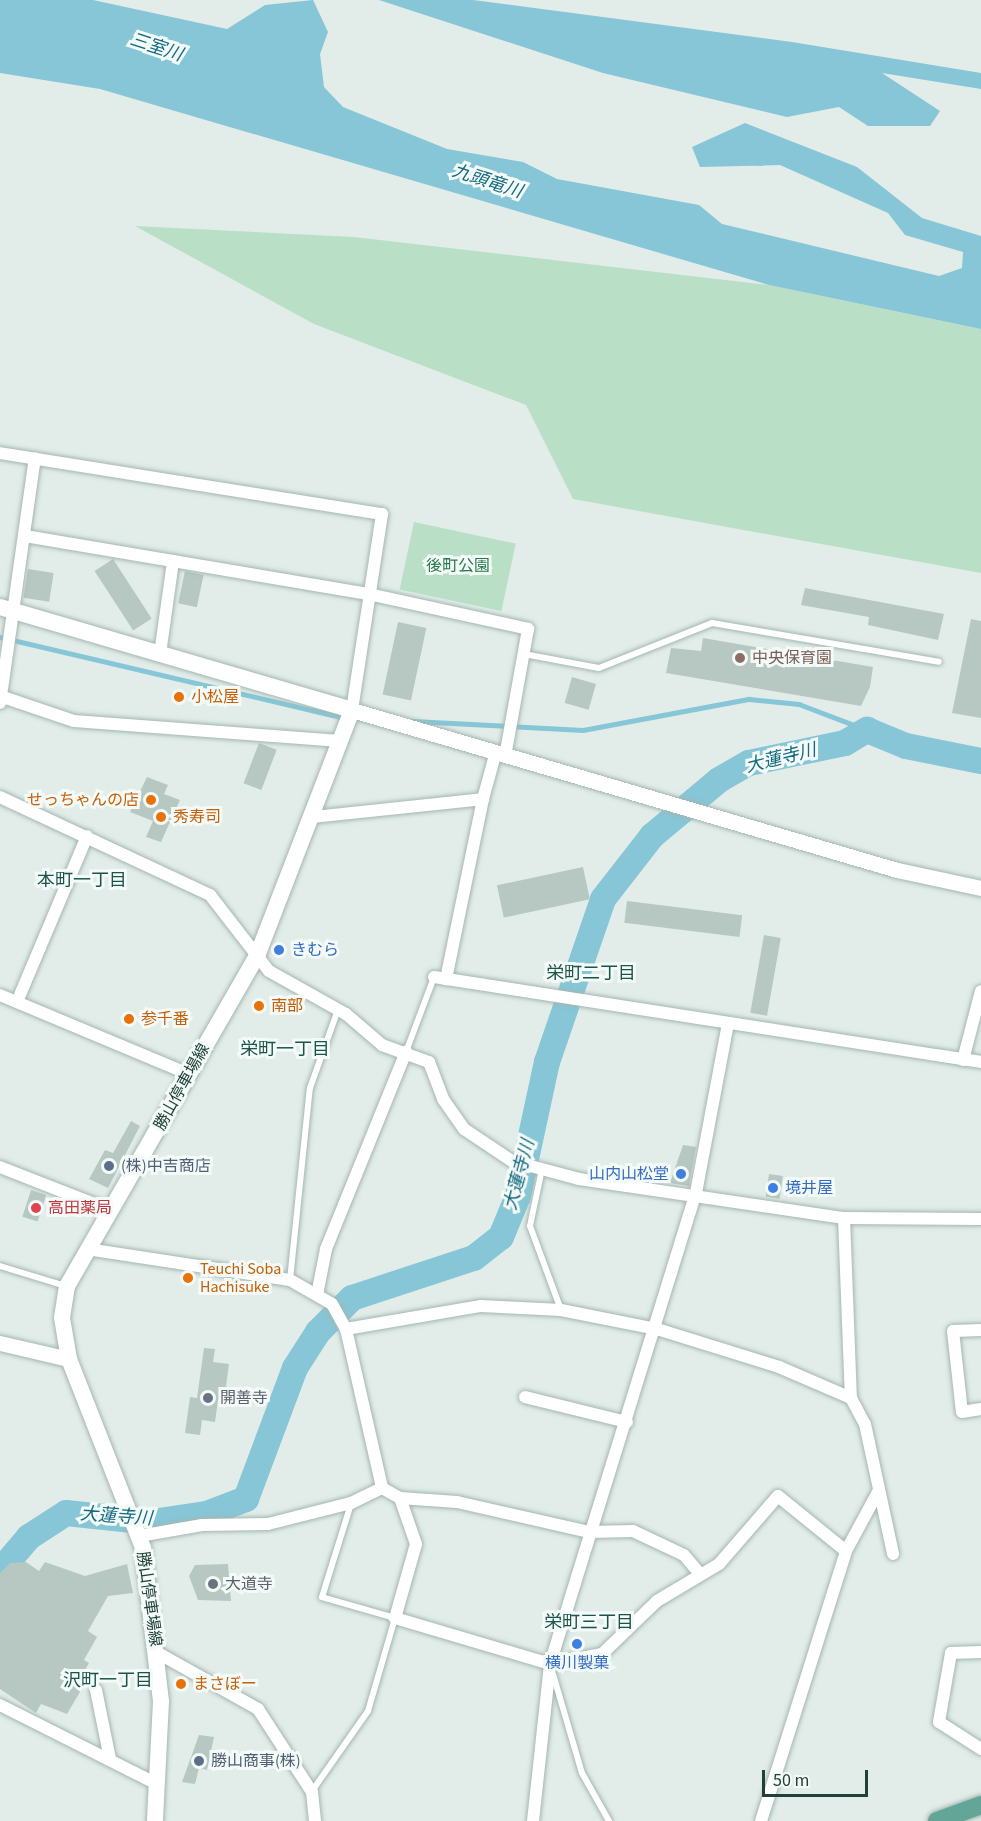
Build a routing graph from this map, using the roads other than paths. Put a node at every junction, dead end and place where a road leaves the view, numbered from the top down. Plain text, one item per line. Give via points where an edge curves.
1 (0, 453) edge
2 (35, 458) junction
3 (25, 536) junction
4 (173, 561) junction
5 (368, 594) junction
6 (7, 609) edge
7 (160, 654) junction
8 (524, 654) junction
9 (939, 662) dead end
10 (1, 699) edge
11 (352, 710) junction
12 (340, 741) junction
13 (500, 756) junction
14 (0, 797) edge
15 (483, 799) junction
16 (314, 817) junction
17 (87, 836) junction
18 (981, 888) edge
19 (258, 954) junction
20 (440, 978) junction
21 (981, 992) edge
22 (0, 995) edge
23 (17, 1002) junction
24 (338, 1009) junction
25 (728, 1023) junction
26 (406, 1052) junction
27 (963, 1060) junction
28 (981, 1062) edge
29 (189, 1074) junction
30 (0, 1167) edge
31 (542, 1169) junction
32 (696, 1193) junction
33 (110, 1210) junction
34 (844, 1218) junction
35 (981, 1219) edge
36 (87, 1249) junction
37 (0, 1266) edge
38 (290, 1280) junction
39 (67, 1286) junction
40 (317, 1295) junction
41 (561, 1310) junction
42 (346, 1329) junction
43 (657, 1329) junction
44 (981, 1330) edge
45 (0, 1343) edge
46 (69, 1359) junction
47 (525, 1397) dead end
48 (851, 1398) junction
49 (981, 1408) edge
50 (627, 1422) junction
51 (382, 1488) junction
52 (879, 1490) junction
53 (400, 1498) junction
54 (351, 1503) junction
55 (589, 1532) junction
56 (139, 1536) junction
57 (846, 1551) junction
58 (893, 1554) dead end
59 (700, 1574) junction
60 (395, 1618) junction
61 (156, 1652) junction
62 (981, 1652) edge
63 (550, 1664) junction
64 (96, 1690) dead end
65 (0, 1705) edge
66 (981, 1749) edge
67 (110, 1759) junction
68 (157, 1784) junction
69 (312, 1792) junction
70 (981, 1805) edge
71 (155, 1821) edge
72 (315, 1821) edge
73 (533, 1821) edge
74 (609, 1821) edge
75 (761, 1821) edge
76 (937, 1821) edge

1 - 2 street
2 - 3 street
2 - 5 street via 382,514
3 - 4 street
3 - 6 street
4 - 5 street
4 - 7 street
5 - 8 street via 528,630
5 - 11 street
6 - 7 main road
6 - 10 street
7 - 11 main road
8 - 9 lane via 599,668 712,623
8 - 13 street
10 - 12 street via 74,720
11 - 12 main road, 勝山停車場線
11 - 13 street
12 - 16 main road, 勝山停車場線
13 - 15 street
13 - 18 street
14 - 17 street
15 - 16 street
15 - 20 street
16 - 19 main road, 勝山停車場線
17 - 19 street via 210,895
17 - 23 street
19 - 24 street via 269,971
19 - 29 main road, 勝山停車場線
20 - 25 street
20 - 26 lane
21 - 27 street
22 - 23 street
23 - 29 street
24 - 26 street via 382,1045
24 - 38 lane via 310,1088
25 - 27 street
25 - 32 street
26 - 31 street via 429,1062 443,1099 464,1129 512,1161
26 - 40 street via 326,1250
27 - 28 street
29 - 33 main road, 勝山停車場線
30 - 33 street
31 - 32 street
31 - 41 lane via 530,1226
32 - 34 street
32 - 43 street
33 - 36 main road, 勝山停車場線
34 - 35 street
34 - 48 street
36 - 38 street
36 - 39 main road, 勝山停車場線
37 - 39 lane
38 - 40 street
39 - 46 main road, 勝山停車場線 via 62,1318
40 - 42 street via 332,1304
41 - 42 street via 481,1306
41 - 43 street
42 - 51 street
43 - 48 street via 779,1367
43 - 50 street
44 - 49 street via 953,1331 962,1412
45 - 46 street
46 - 56 main road, 勝山停車場線
47 - 50 street
48 - 52 street via 865,1424
50 - 55 street
51 - 53 street
51 - 54 street
52 - 57 street
52 - 58 street
53 - 55 street via 457,1502
53 - 60 street via 416,1544
54 - 56 street via 268,1524 202,1525
54 - 60 lane via 322,1597
55 - 59 street via 633,1531 684,1555
55 - 63 street
56 - 61 main road, 勝山停車場線
57 - 59 street via 778,1496 719,1564
57 - 75 street
59 - 63 street via 657,1601 602,1654
60 - 63 street
60 - 69 lane via 368,1711
61 - 68 main road, 勝山停車場線 via 161,1701
61 - 69 street via 258,1709
62 - 66 street via 951,1653 939,1722
63 - 73 street
63 - 74 lane via 582,1773
64 - 67 street
65 - 67 street
67 - 68 street
68 - 71 main road, 勝山停車場線
69 - 72 street
70 - 76 main road

